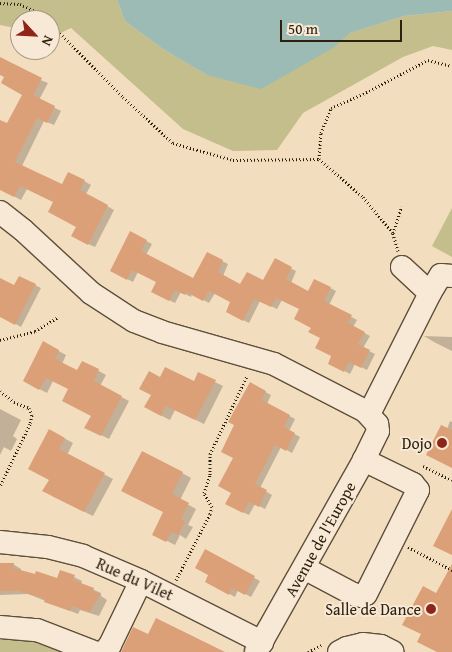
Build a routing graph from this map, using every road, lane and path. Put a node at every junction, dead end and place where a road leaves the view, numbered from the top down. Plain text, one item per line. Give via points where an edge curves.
1 (0, 3) edge
2 (33, 10) edge
3 (60, 33) edge
4 (452, 66) edge
5 (319, 159) junction
6 (402, 206) dead end
7 (0, 212) edge
8 (394, 233) junction
9 (402, 267) joint
10 (452, 276) edge
11 (430, 293) junction
12 (57, 318) dead end
13 (0, 340) edge
14 (256, 358) junction
15 (0, 391) edge
16 (373, 419) junction
17 (364, 460) junction
18 (0, 486) edge
19 (394, 540) junction
20 (0, 542) edge
21 (304, 568) junction
22 (452, 570) edge
23 (141, 580) junction
24 (169, 594) junction
25 (0, 627) edge
26 (259, 647) edge
27 (94, 652) edge
28 (104, 652) edge
29 (339, 652) edge
30 (393, 652) edge

1 - 2 path via 20,4
3 - 5 path via 122,97 173,143 233,160
4 - 5 path via 428,60 331,108 321,133
5 - 8 path via 363,197
6 - 8 path
7 - 14 street via 91,293 134,321
8 - 9 path
9 - 11 street
10 - 11 street, Avenue de l'Europe via 441,275
11 - 16 street, Avenue de l'Europe
12 - 13 path via 35,331
14 - 16 street via 274,364
14 - 24 path via 210,454 210,475 204,492 212,506 210,514
15 - 18 path via 29,408 32,415
16 - 17 street, Avenue de l'Europe via 378,431
17 - 19 street via 413,484 418,490
17 - 21 street, Avenue de l'Europe
19 - 21 street via 362,596
19 - 22 path
20 - 23 street, Rue du Vilet via 48,547 83,556
21 - 26 street, Avenue de l'Europe
23 - 24 street, Rue du Vilet
23 - 28 street
24 - 26 street, Rue du Vilet
25 - 27 street via 37,630
29 - 30 street via 363,644 381,646

